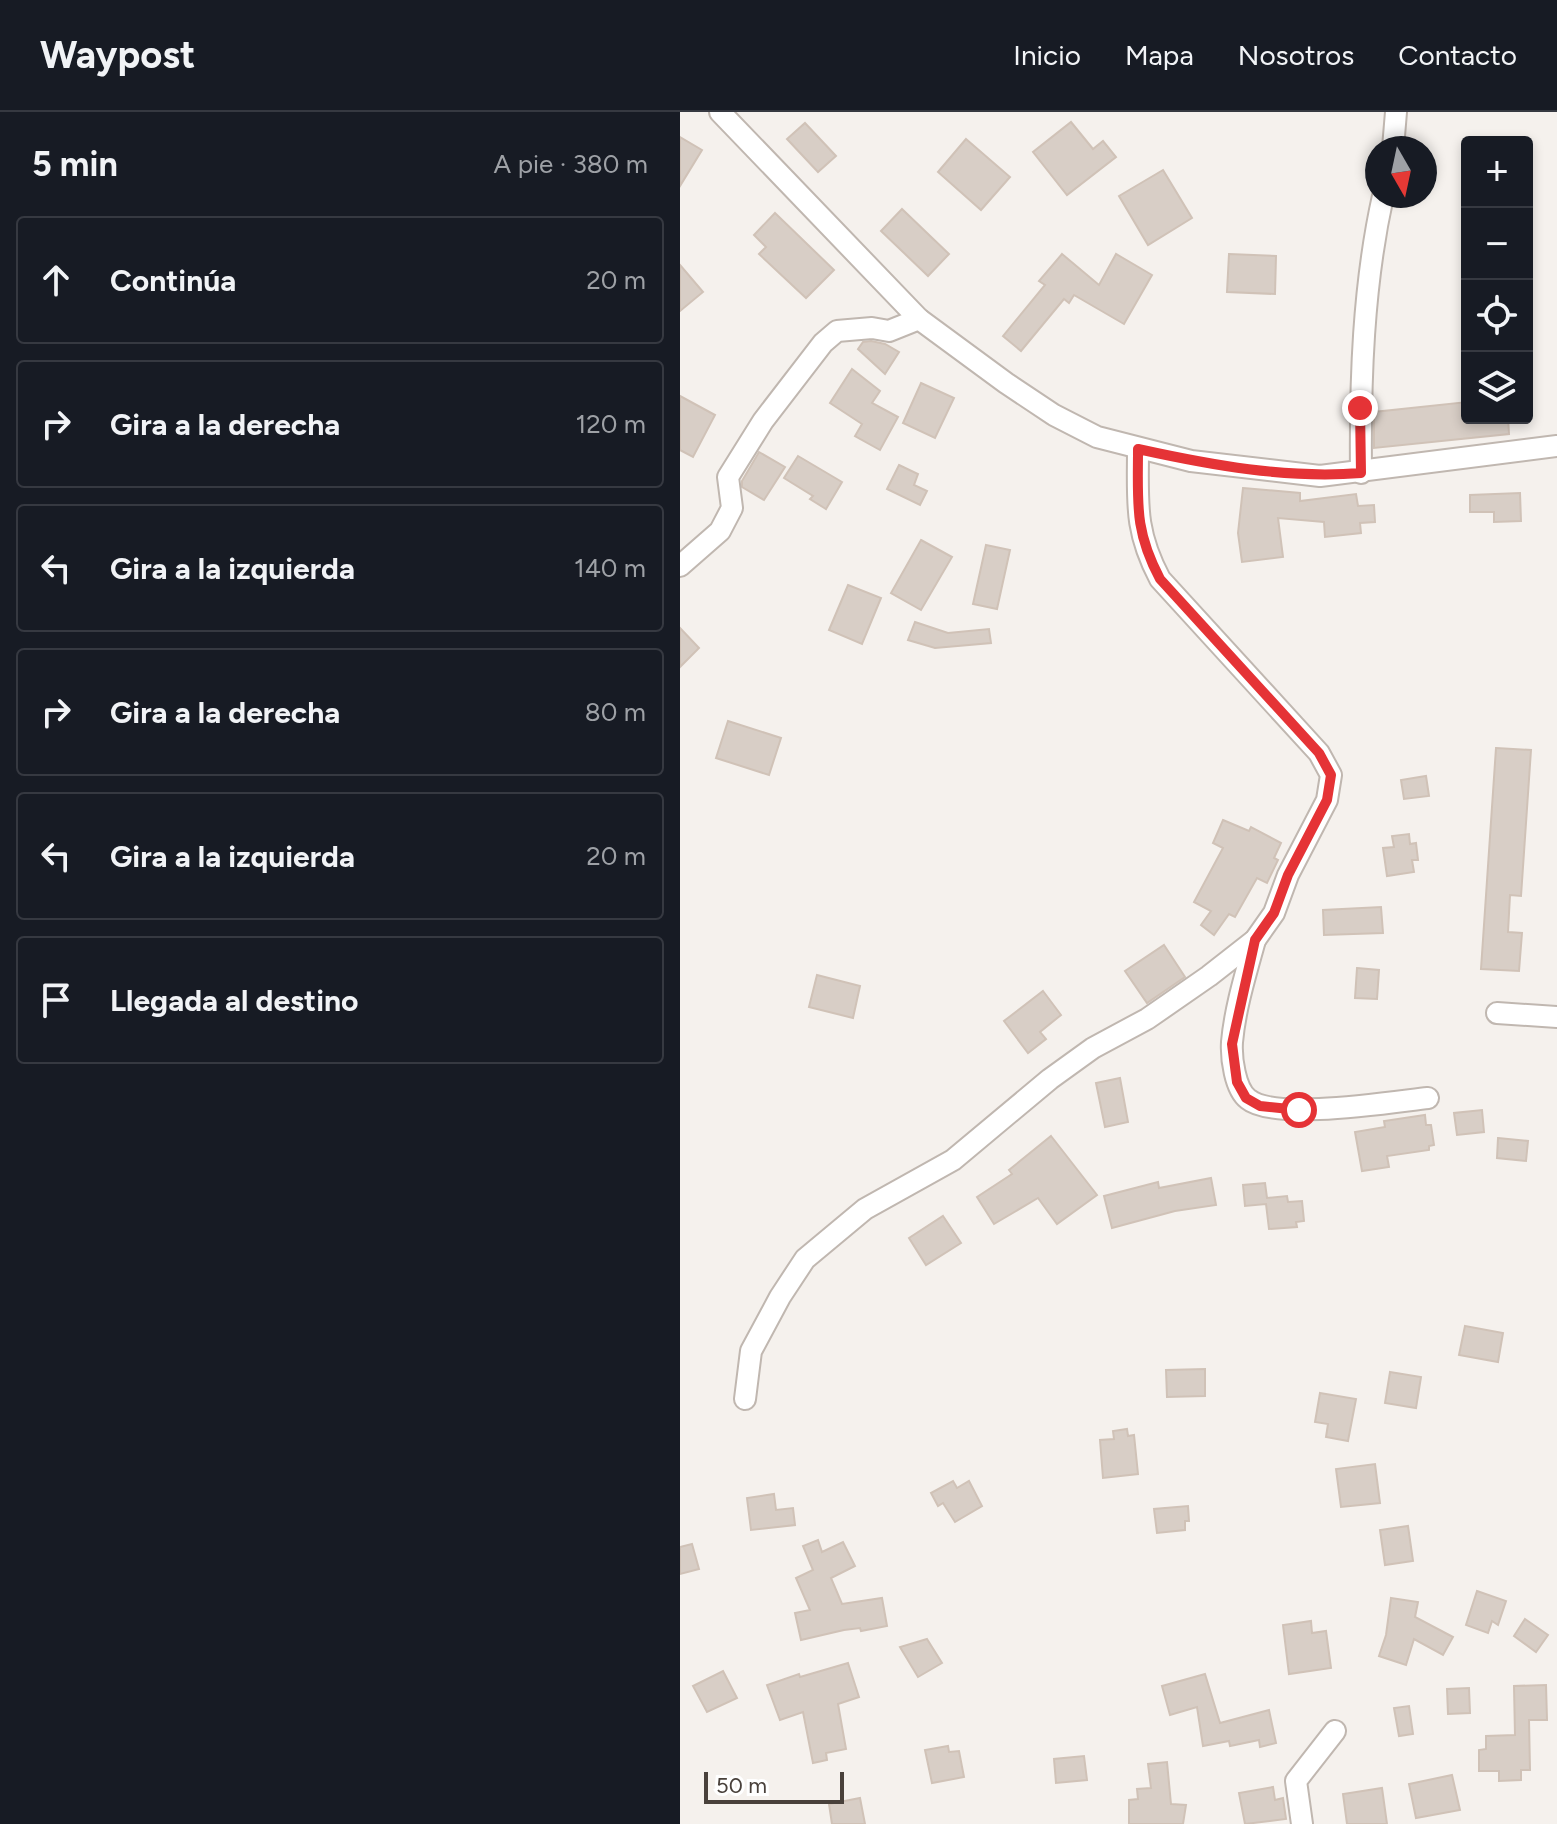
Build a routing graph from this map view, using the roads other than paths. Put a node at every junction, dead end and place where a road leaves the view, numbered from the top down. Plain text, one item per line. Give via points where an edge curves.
1 (720, 112) edge
2 (1396, 112) edge
3 (1394, 136) edge
4 (1381, 208) edge
5 (919, 319) junction
6 (1557, 446) edge
7 (1138, 449) junction
8 (1361, 473) junction
9 (680, 566) edge
10 (1255, 940) junction
11 (1497, 1013) dead end
12 (1557, 1017) edge
13 (1428, 1098) dead end
14 (745, 1399) dead end
15 (1335, 1731) dead end
16 (1302, 1824) edge

1 - 5 street
2 - 3 street
4 - 8 street via 1360,408
5 - 7 street via 1054,415 1097,437
5 - 9 street via 889,331 837,331 823,343 728,477 732,508 720,531
6 - 8 street
7 - 8 street via 1276,472
7 - 10 street via 1139,524 1160,579 1319,753 1331,775 1327,800 1274,913
10 - 13 street via 1232,1044 1237,1082 1246,1098 1260,1106 1299,1110
10 - 14 street via 1147,1019 1050,1079 953,1160 865,1209 805,1259 751,1351
11 - 12 street
15 - 16 street via 1296,1781

